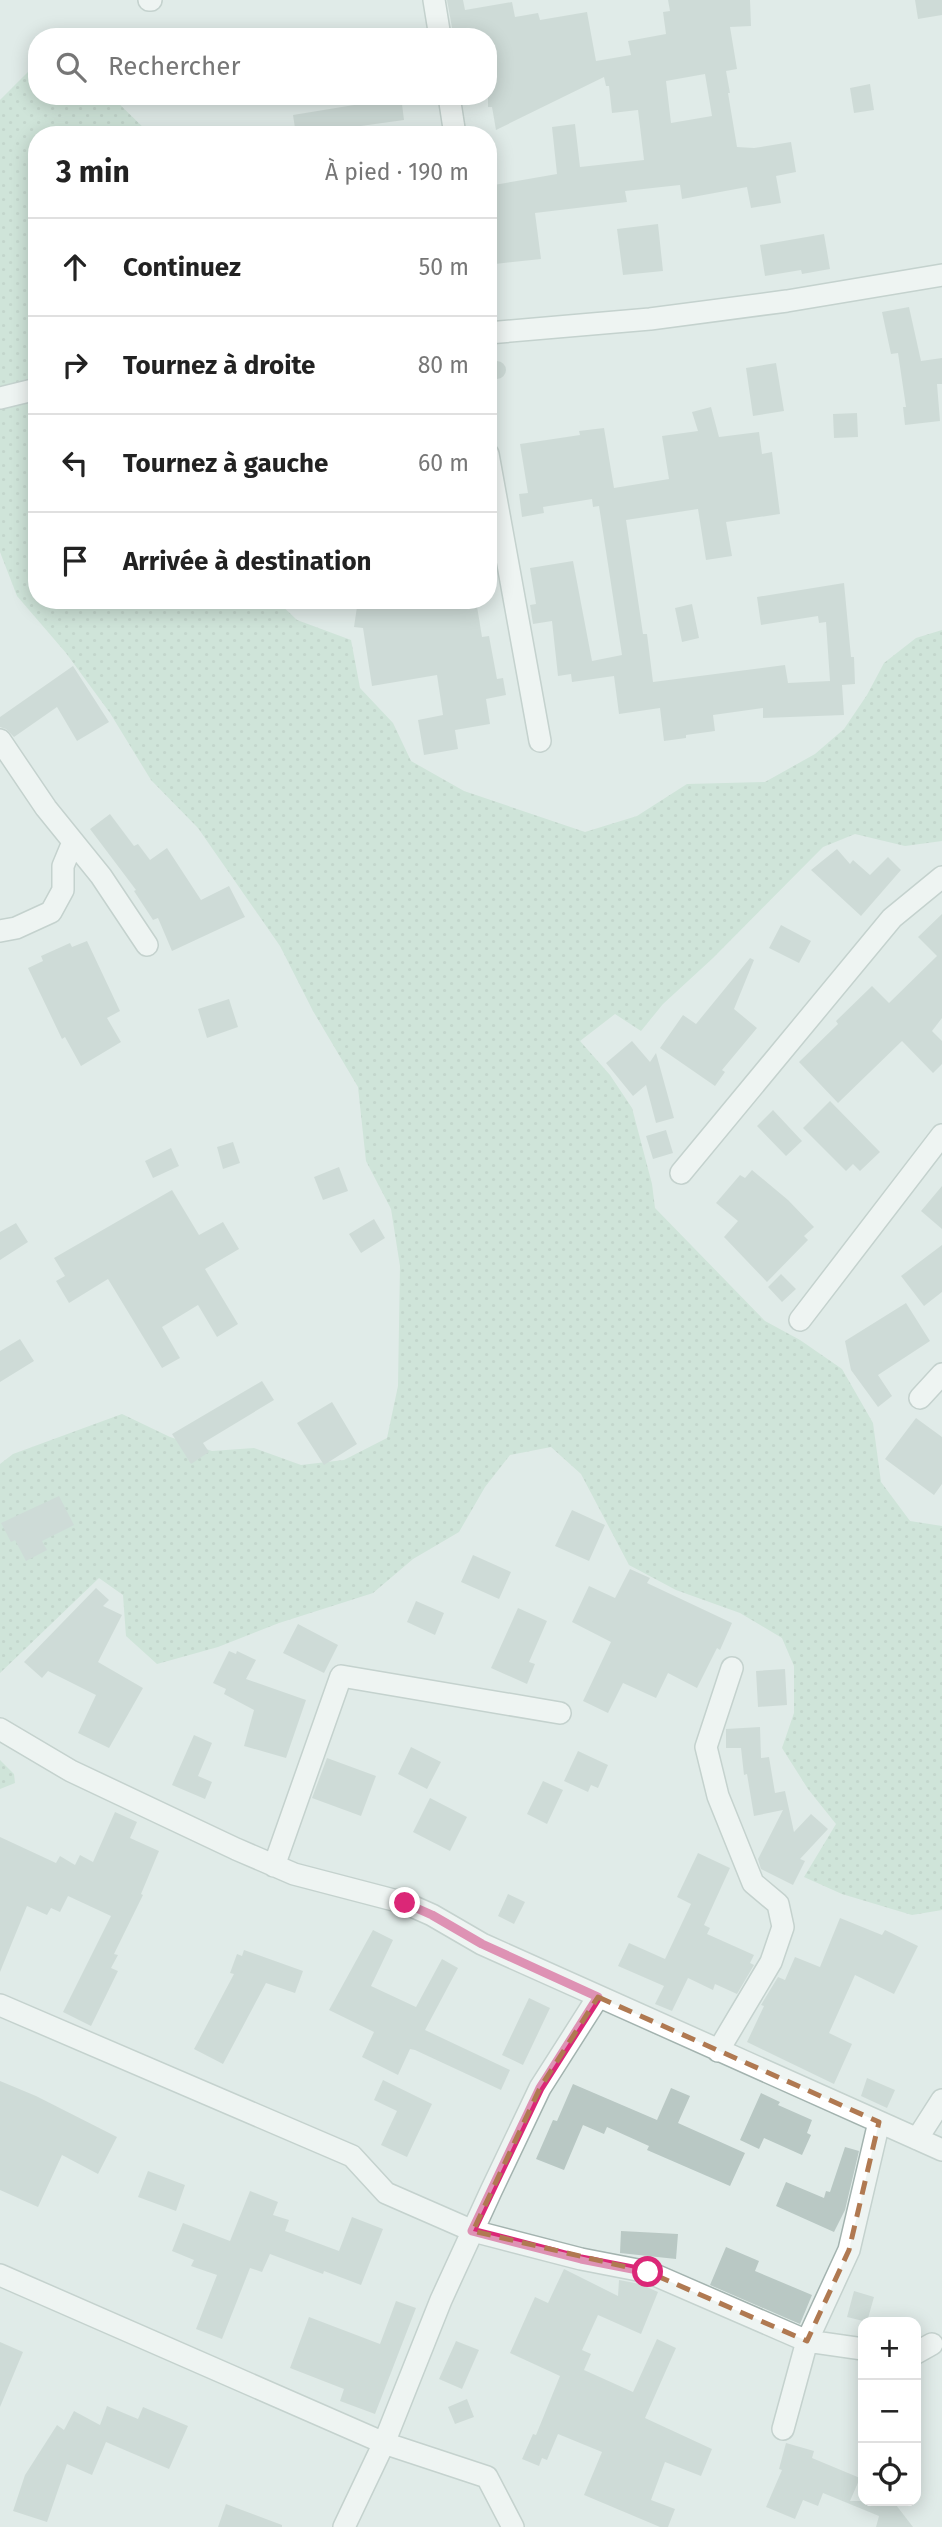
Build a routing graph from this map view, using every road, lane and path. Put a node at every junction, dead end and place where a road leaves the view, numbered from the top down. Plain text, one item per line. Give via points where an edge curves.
1 (434, 0) edge
2 (439, 28) edge
3 (450, 105) edge
4 (454, 126) edge
5 (942, 275) edge
6 (497, 332) edge
7 (28, 390) edge
8 (0, 398) edge
9 (497, 504) edge
10 (0, 740) edge
11 (540, 741) dead end
12 (73, 842) junction
13 (942, 877) edge
14 (0, 931) edge
15 (147, 945) dead end
16 (942, 1135) edge
17 (681, 1173) dead end
18 (800, 1320) dead end
19 (942, 1374) edge
20 (920, 1398) dead end
21 (732, 1668) dead end
22 (560, 1713) dead end
23 (0, 1729) edge
24 (274, 1866) junction
25 (598, 1997) junction
26 (0, 2005) edge
27 (718, 2051) junction
28 (942, 2100) edge
29 (879, 2122) junction
30 (917, 2139) junction
31 (942, 2150) edge
32 (472, 2231) junction
33 (0, 2275) edge
34 (807, 2342) junction
35 (858, 2348) edge
36 (783, 2429) dead end
37 (384, 2443) junction
38 (344, 2527) edge
39 (513, 2527) edge

1 - 2 street
3 - 4 street
5 - 6 street via 650,319
7 - 8 street
9 - 11 street
10 - 12 street
12 - 14 street via 63,866 63,890 51,912
12 - 15 street
13 - 17 street via 892,918
16 - 18 street
19 - 20 street
21 - 27 street via 706,1747 718,1796 753,1883 778,1904 783,1927 771,1962
22 - 24 street via 341,1676
23 - 24 street via 71,1771
24 - 25 street via 405,1903
25 - 27 street
25 - 32 street via 540,2088
26 - 32 street via 352,2156 386,2193
27 - 29 street
28 - 30 street
29 - 30 street
29 - 34 street via 849,2250
30 - 31 street
32 - 34 street via 648,2272
32 - 37 street
33 - 37 street
34 - 35 street
34 - 36 street
37 - 38 street
37 - 39 street via 487,2477

